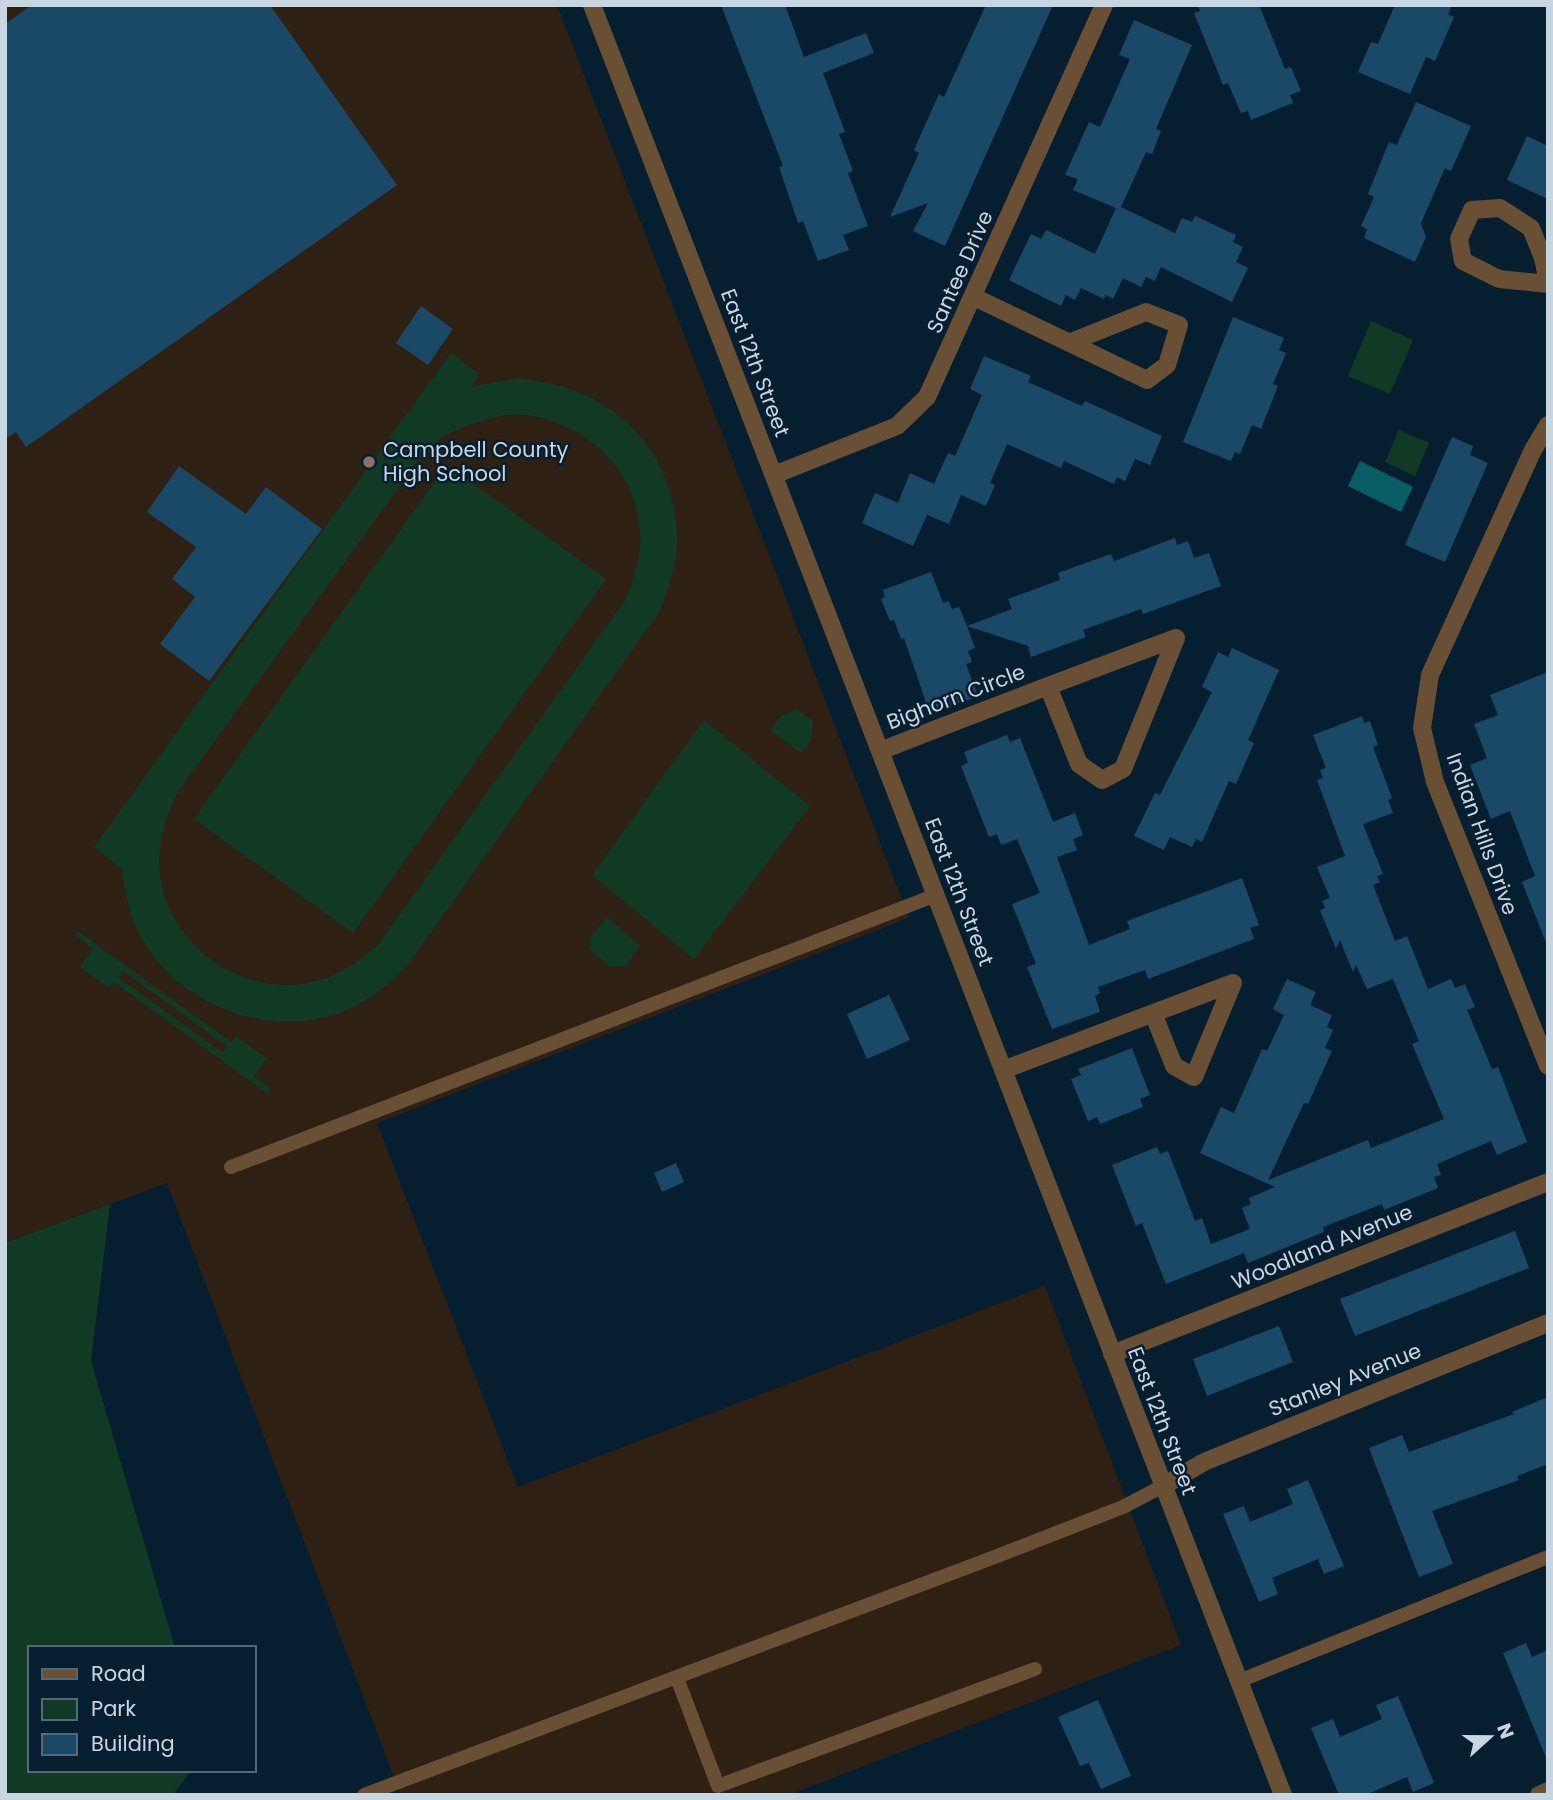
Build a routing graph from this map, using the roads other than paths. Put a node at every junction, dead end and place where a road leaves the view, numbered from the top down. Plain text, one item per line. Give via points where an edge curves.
1 (592, 5) edge
2 (1104, 5) edge
3 (1548, 283) edge
4 (974, 297) junction
5 (1071, 342) junction
6 (1548, 425) edge
7 (774, 475) junction
8 (1048, 686) junction
9 (880, 751) junction
10 (936, 895) junction
11 (1153, 1013) junction
12 (1548, 1066) edge
13 (1003, 1070) junction
14 (231, 1167) dead end
15 (1548, 1182) edge
16 (1548, 1322) edge
17 (1112, 1354) junction
18 (1163, 1486) junction
19 (1548, 1557) edge
20 (1035, 1670) dead end
21 (677, 1678) junction
22 (1238, 1681) junction
23 (1548, 1791) edge
24 (364, 1795) edge
25 (1283, 1795) edge
26 (1539, 1795) edge

1 - 7 street, East 12th Street
2 - 4 street, Santee Drive
3 - 3 street via 1499,279 1464,261 1459,239 1472,210 1500,208 1531,228
4 - 5 street
4 - 7 street, Santee Drive via 927,397 897,426
5 - 5 street via 1147,380 1167,365 1179,325 1146,312
6 - 12 street, Indian Hills Drive via 1430,675 1422,729 1436,782
7 - 9 street, East 12th Street
8 - 8 street, Bighorn Circle via 1138,652 1176,638 1123,769 1102,780 1079,764
8 - 9 street, Bighorn Circle
9 - 10 street, East 12th Street
10 - 13 street, East 12th Street
10 - 14 lane
11 - 11 street via 1187,1000 1233,983 1194,1077 1174,1066
11 - 13 street
13 - 17 street, East 12th Street
15 - 17 street, Woodland Avenue
16 - 18 street, Stanley Avenue via 1204,1462
17 - 18 street, East 12th Street
18 - 21 lane via 1124,1507
18 - 22 street, East 12th Street
19 - 22 lane
20 - 21 lane via 718,1786
21 - 24 lane
22 - 25 street, East 12th Street
23 - 26 street

